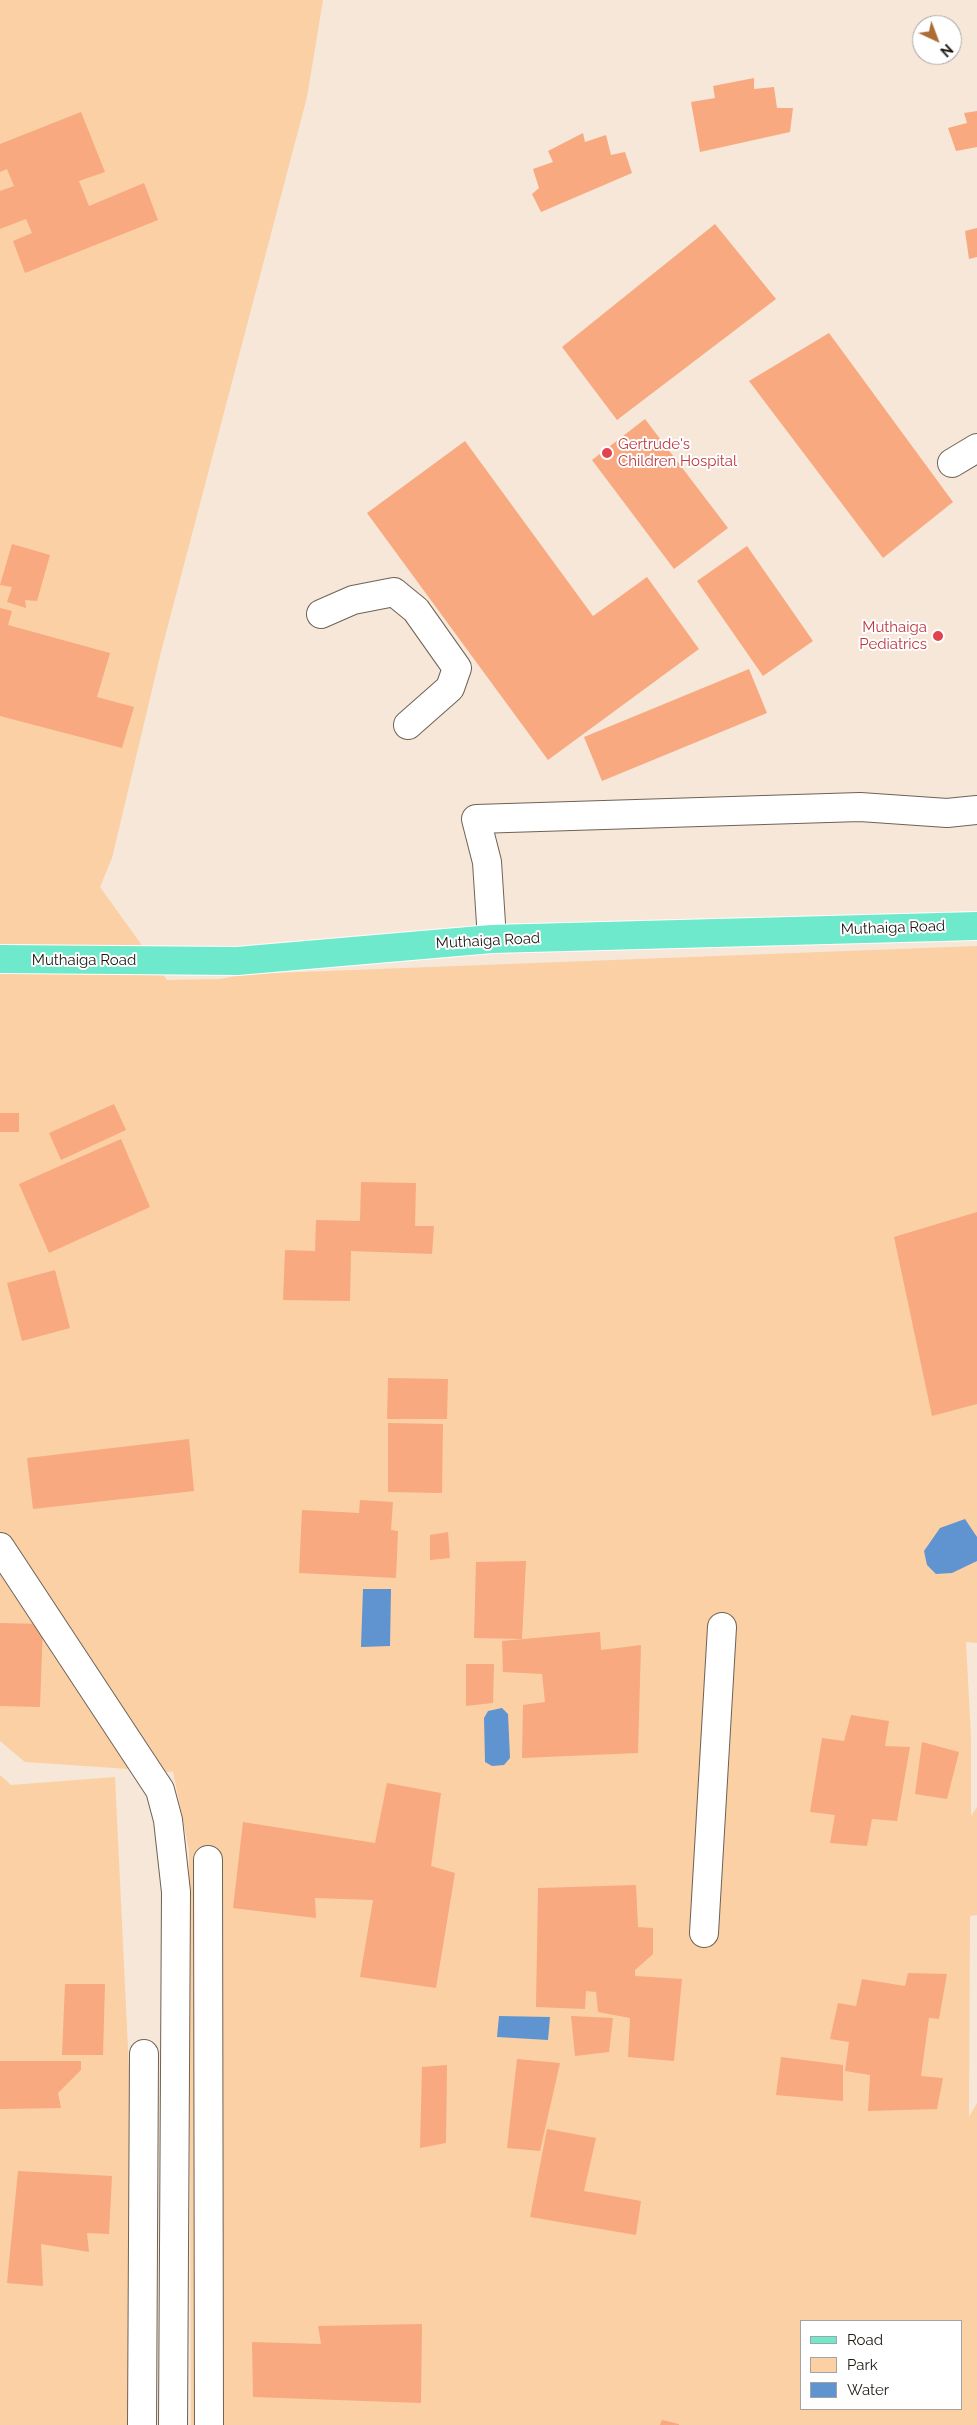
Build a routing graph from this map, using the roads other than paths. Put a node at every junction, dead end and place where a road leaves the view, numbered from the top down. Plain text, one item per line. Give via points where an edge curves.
1 (977, 448) edge
2 (952, 463) dead end
3 (321, 614) dead end
4 (408, 725) dead end
5 (977, 810) edge
6 (977, 926) edge
7 (492, 939) junction
8 (0, 959) edge
9 (0, 1547) edge
10 (722, 1628) dead end
11 (208, 1860) dead end
12 (704, 1933) dead end
13 (144, 2054) dead end
14 (142, 2425) edge
15 (173, 2425) edge
16 (209, 2425) edge

1 - 2 street
3 - 4 street via 353,600 394,592 416,610 457,668 450,688
5 - 7 street via 947,813 860,807 476,819 487,862
6 - 7 main road, Muthaiga Road
7 - 8 main road, Muthaiga Road via 237,961
9 - 15 street via 160,1790 168,1820 176,1892
10 - 12 street
11 - 16 street
13 - 14 street

